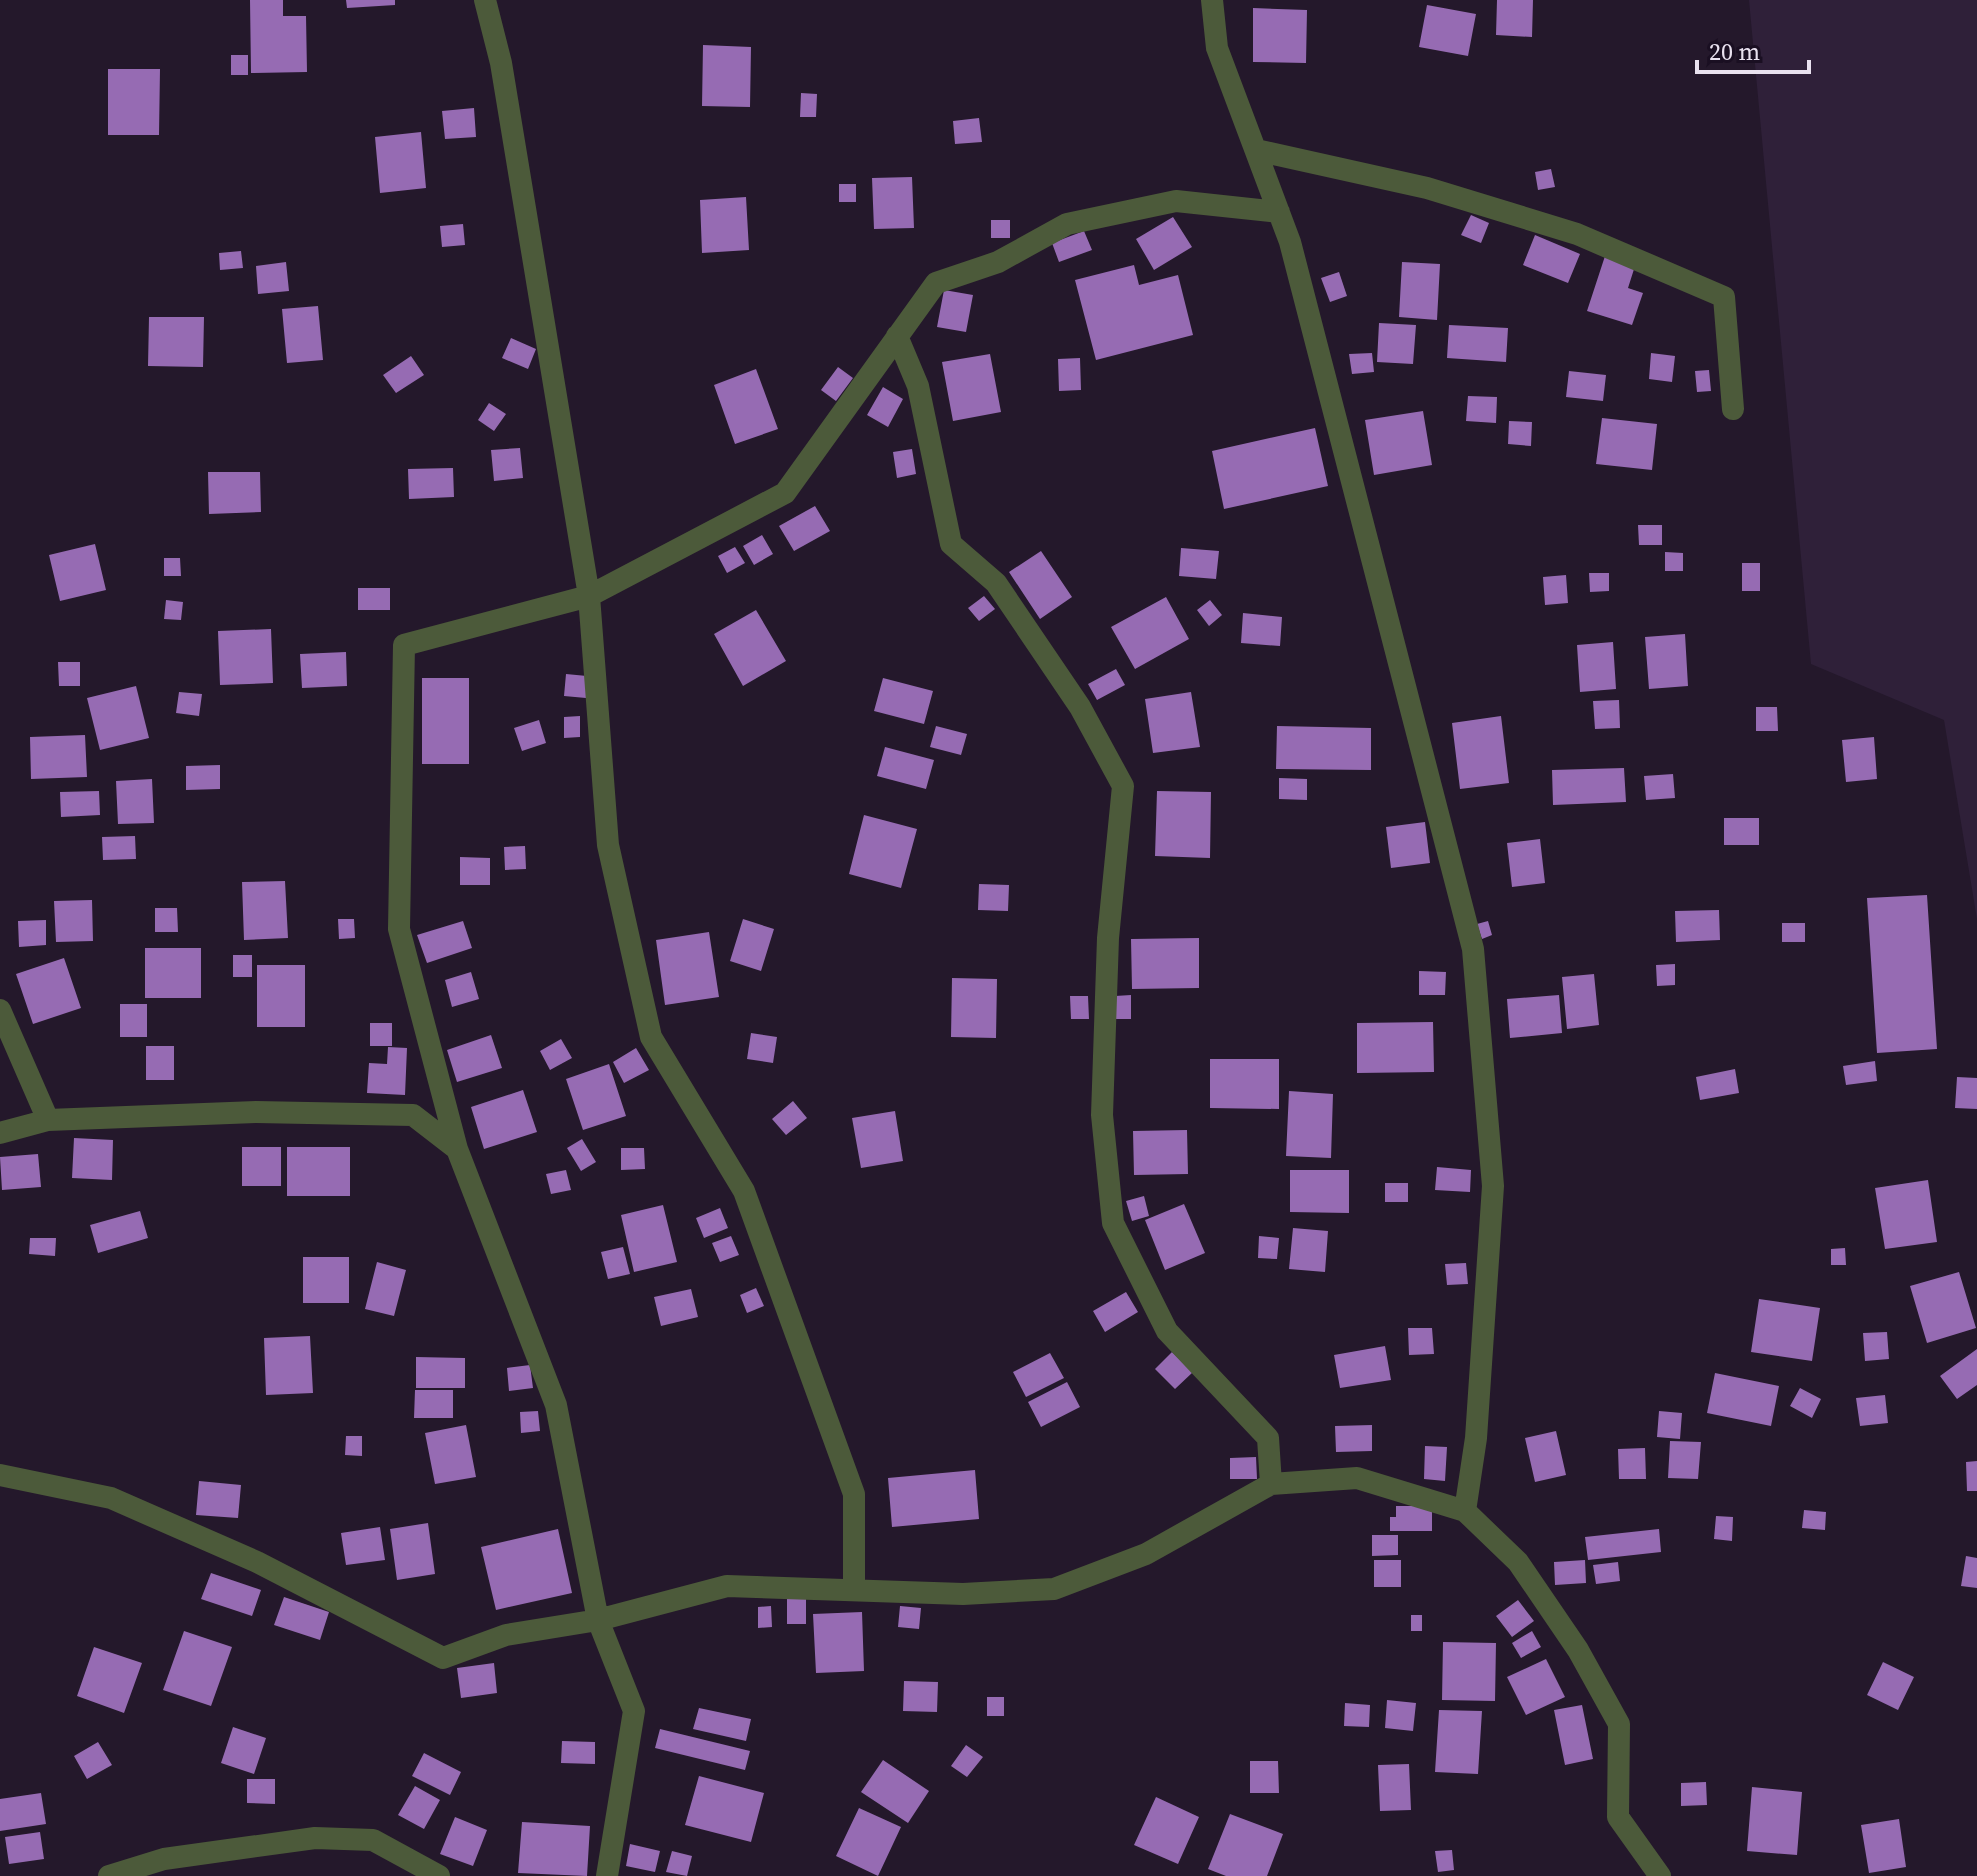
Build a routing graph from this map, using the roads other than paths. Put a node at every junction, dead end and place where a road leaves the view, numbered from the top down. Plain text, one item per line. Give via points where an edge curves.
1 (485, 0) edge
2 (1212, 0) edge
3 (1256, 150) junction
4 (1279, 212) junction
5 (897, 336) junction
6 (1733, 409) dead end
7 (589, 596) junction
8 (0, 1010) edge
9 (48, 1120) junction
10 (0, 1133) edge
11 (457, 1149) junction
12 (0, 1475) edge
13 (1271, 1484) junction
14 (1465, 1511) junction
15 (854, 1589) junction
16 (598, 1620) junction
17 (109, 1876) edge
18 (439, 1876) edge
19 (607, 1876) edge
20 (1660, 1876) edge

1 - 7 street via 501,63
2 - 3 street via 1217,48
3 - 4 street
3 - 6 street via 1427,188 1577,234 1724,297
4 - 5 street via 1176,201 1067,224 998,262 936,283
4 - 14 street via 1473,949 1493,1186 1476,1438
5 - 7 street via 785,493
5 - 13 street via 918,386 951,544 996,583 1080,707 1123,786 1108,938 1102,1115 1113,1223 1167,1331 1268,1438
7 - 11 street via 404,645 399,929
7 - 15 street via 608,845 651,1037 744,1191 854,1494
8 - 9 street
9 - 10 street
9 - 11 street via 256,1112 413,1115
11 - 16 street via 556,1405
12 - 16 street via 111,1498 257,1562 443,1658 506,1635
13 - 14 street via 1357,1478
13 - 15 street via 1146,1554 1054,1589 963,1594
14 - 20 street via 1518,1562 1578,1650 1619,1724 1618,1817
15 - 16 street via 727,1586
16 - 19 street via 634,1711
17 - 18 street via 164,1859 315,1838 373,1840

